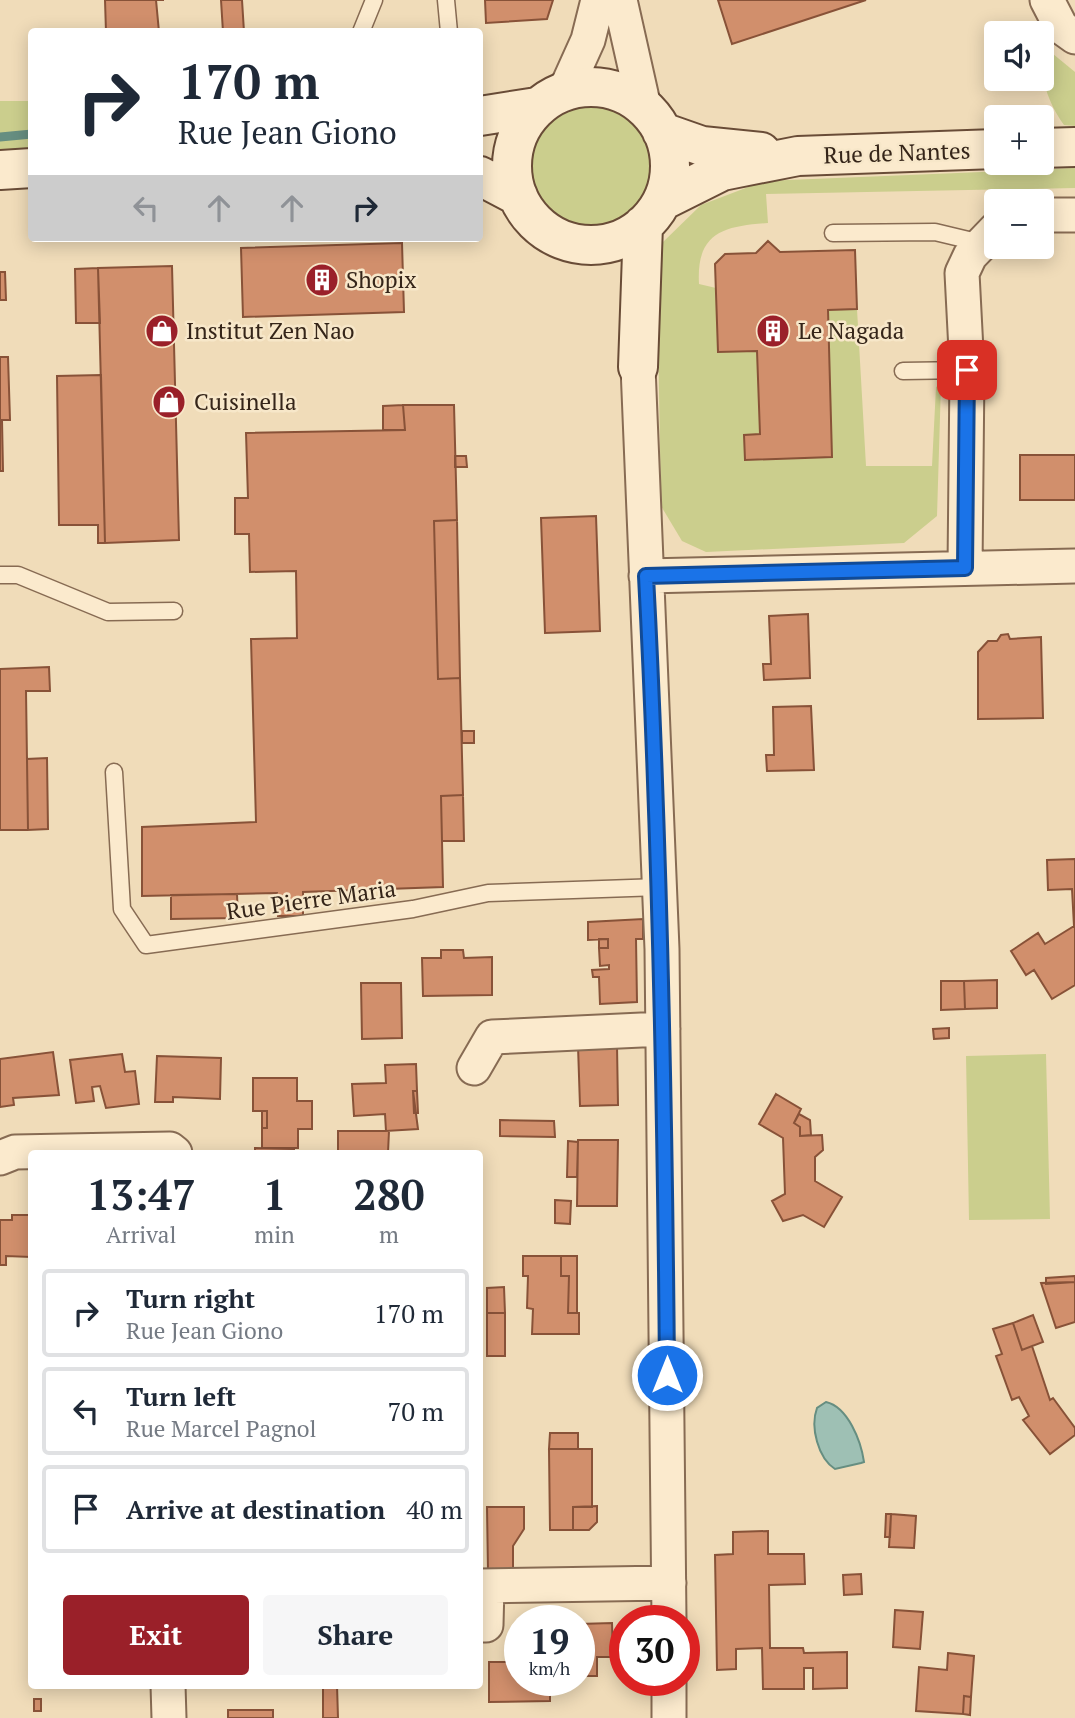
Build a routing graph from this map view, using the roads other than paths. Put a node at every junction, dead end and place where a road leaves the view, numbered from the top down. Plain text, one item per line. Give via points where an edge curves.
1 (374, 0) edge
2 (446, 0) edge
3 (598, 0) edge
4 (620, 0) edge
5 (1047, 0) edge
6 (363, 28) edge
7 (449, 28) edge
8 (1075, 37) edge
9 (551, 99) junction
10 (483, 115) edge
11 (653, 119) junction
12 (1075, 146) edge
13 (1054, 147) edge
14 (984, 149) edge
15 (798, 156) junction
16 (28, 168) edge
17 (0, 170) edge
18 (483, 178) edge
19 (518, 197) junction
20 (653, 213) junction
21 (1054, 215) edge
22 (1075, 215) edge
23 (833, 233) dead end
24 (984, 236) edge
25 (984, 242) edge
26 (585, 245) junction
27 (638, 367) junction
28 (967, 370) junction
29 (903, 371) dead end
30 (1075, 566) edge
31 (965, 568) junction
32 (0, 575) edge
33 (646, 576) junction
34 (174, 611) dead end
35 (114, 772) dead end
36 (660, 887) junction
37 (663, 1029) junction
38 (474, 1068) dead end
39 (118, 1150) edge
40 (171, 1150) edge
41 (28, 1152) edge
42 (0, 1158) edge
43 (669, 1583) junction
44 (483, 1586) edge
45 (669, 1605) edge
46 (483, 1625) edge
47 (168, 1689) edge
48 (669, 1696) edge
49 (169, 1718) edge
50 (669, 1718) edge

1 - 6 lane
2 - 7 lane
3 - 9 street via 588,40
4 - 11 street
5 - 8 street via 1061,27
9 - 10 main road
9 - 11 main road via 585,87 606,88 626,95
9 - 19 main road via 522,126 514,149 512,173
11 - 15 main road via 702,146
11 - 20 main road via 669,166
12 - 13 main road
14 - 15 main road, Rue de Nantes
15 - 20 main road via 722,171
16 - 17 main road
18 - 19 main road
19 - 26 main road via 541,227
20 - 26 main road via 626,237
20 - 27 main road
21 - 22 street
23 - 24 lane
25 - 28 street via 962,273
26 - 27 main road via 611,270
27 - 33 street
28 - 29 lane
28 - 31 street
30 - 31 street
31 - 33 street
32 - 34 lane via 18,575 108,612
33 - 36 street
35 - 36 lane, Rue Pierre Maria via 122,909 146,945 413,909 488,893
36 - 37 street
37 - 38 street via 492,1037
37 - 43 street
39 - 40 street
41 - 42 street
43 - 44 street
43 - 45 street
44 - 46 street
47 - 49 street
48 - 50 street

